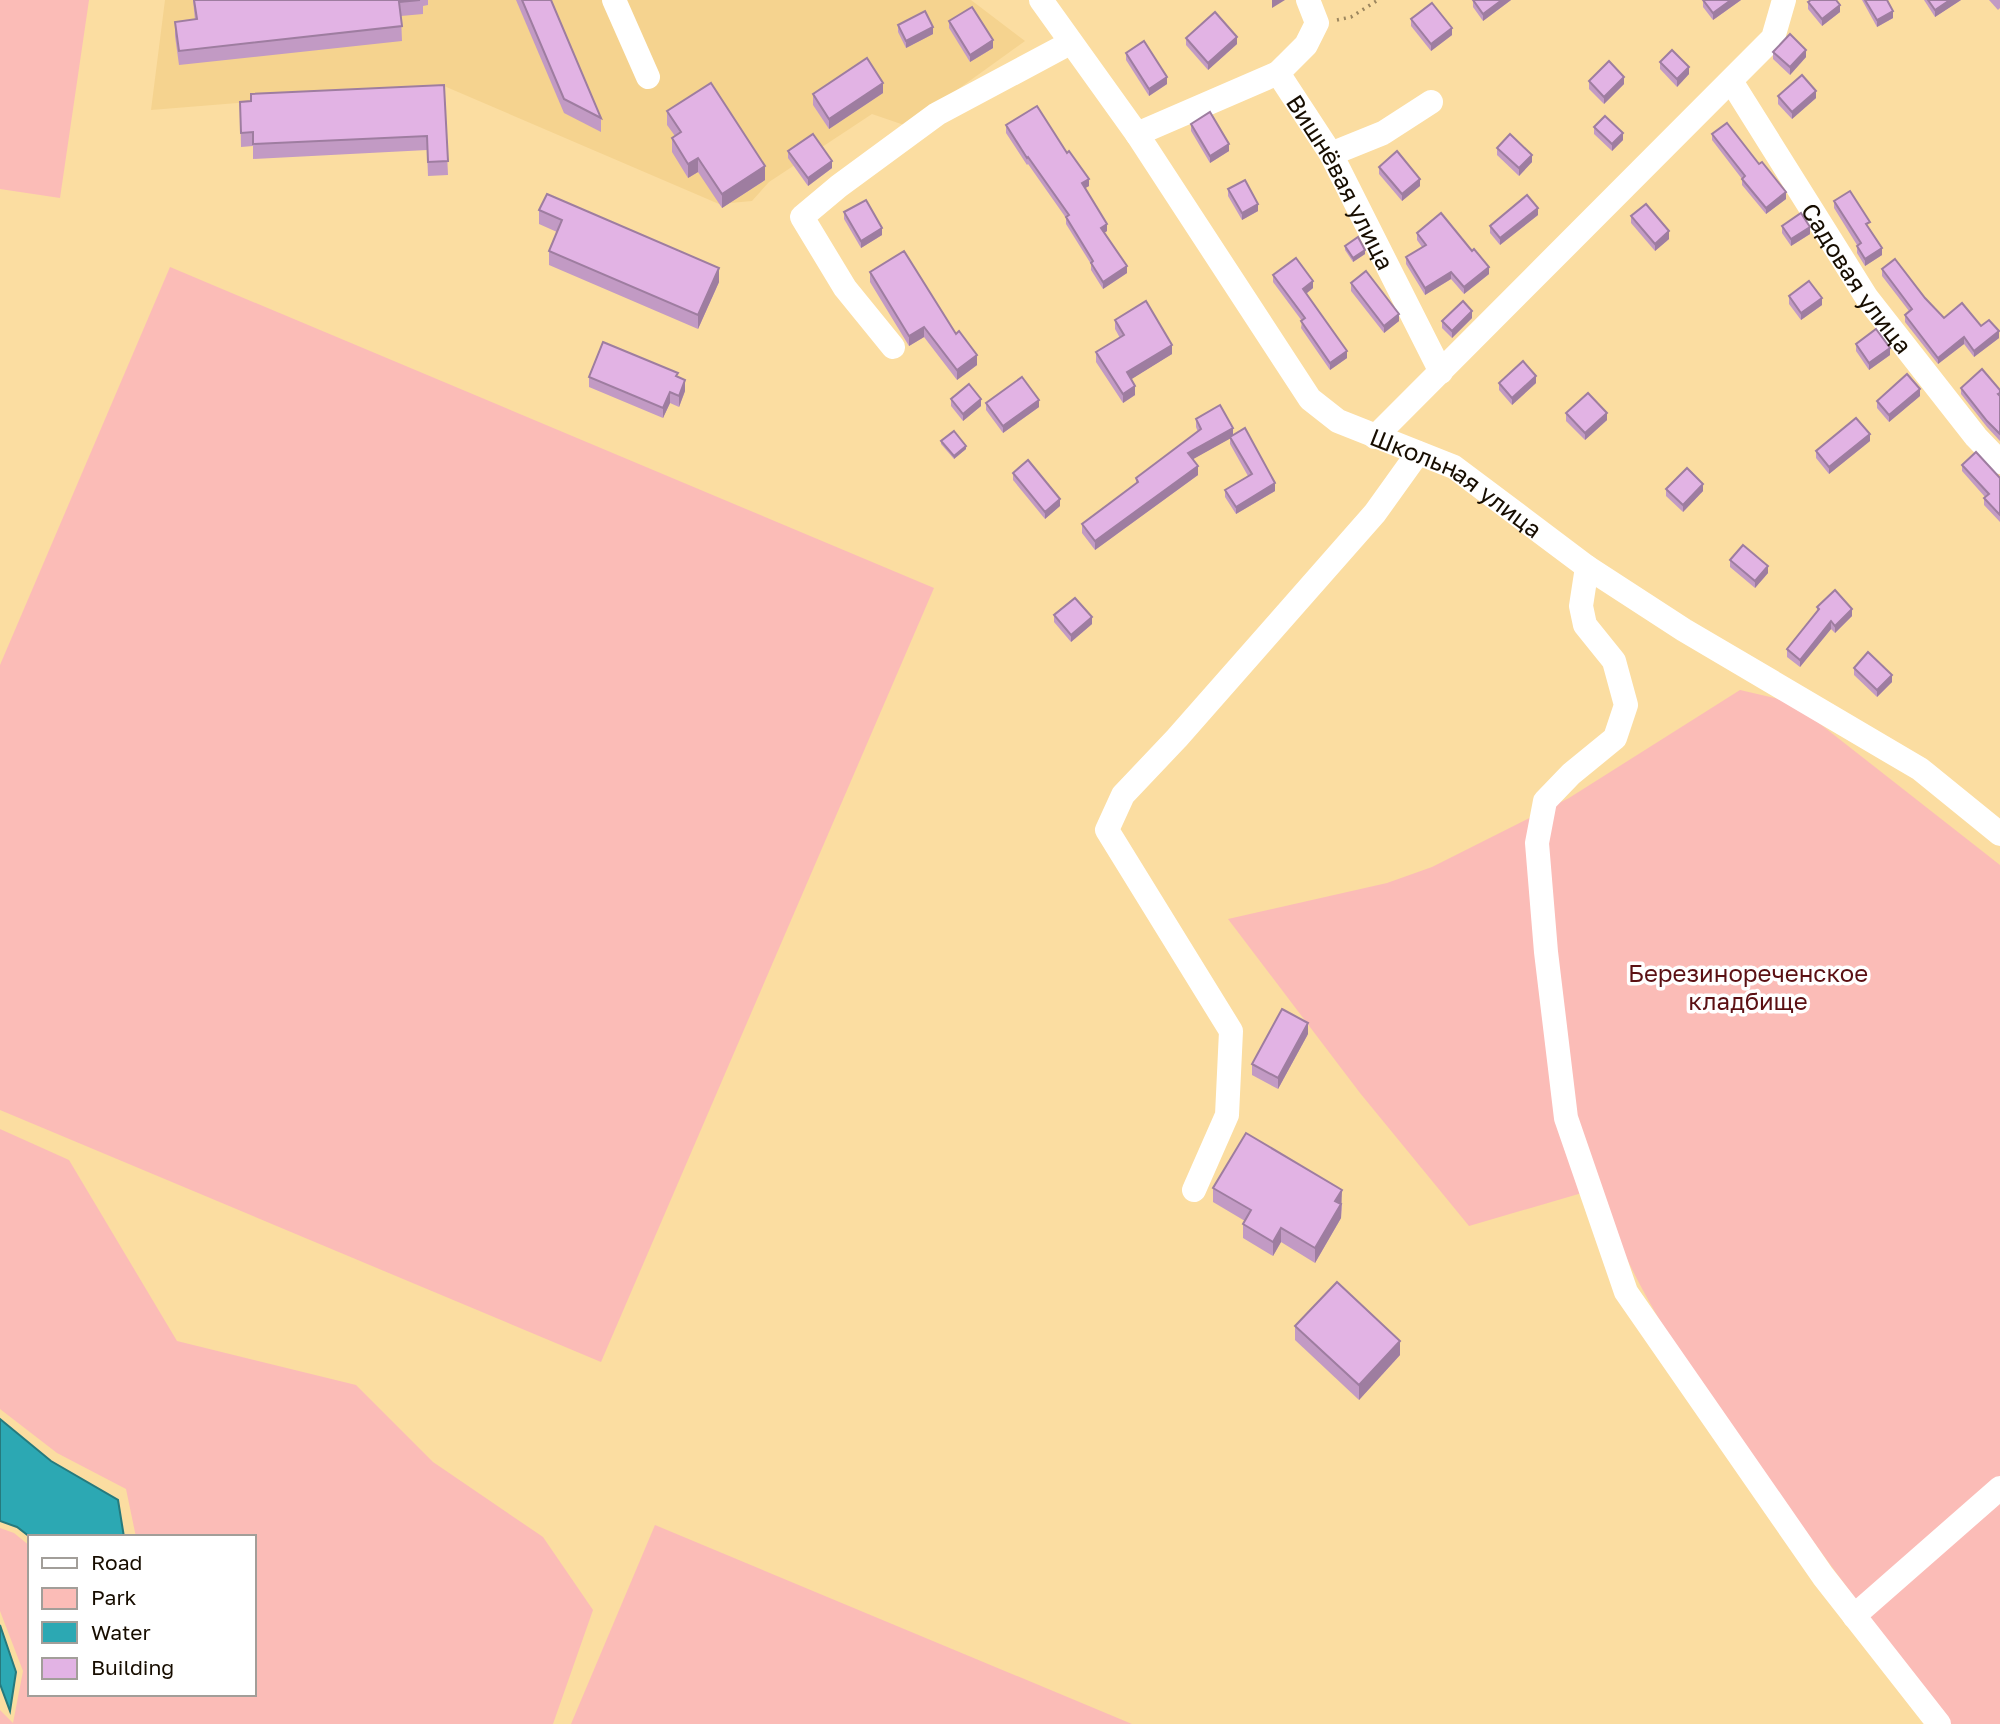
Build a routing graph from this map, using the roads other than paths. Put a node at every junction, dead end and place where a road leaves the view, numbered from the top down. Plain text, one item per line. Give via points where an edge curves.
1 (614, 0) edge
2 (1041, 0) edge
3 (1308, 0) edge
4 (1784, 0) edge
5 (1070, 43) junction
6 (1278, 73) junction
7 (648, 77) dead end
8 (1731, 81) junction
9 (1432, 102) dead end
10 (1137, 134) junction
11 (1331, 154) junction
12 (893, 347) dead end
13 (1441, 372) junction
14 (1375, 437) junction
15 (1418, 453) junction
16 (2000, 462) edge
17 (1587, 567) junction
18 (2000, 834) edge
19 (1194, 1190) dead end
20 (2000, 1488) edge
21 (1854, 1616) junction
22 (1939, 1724) edge

1 - 7 street
2 - 5 street, Школьная улица
3 - 6 street, Вишнёвая улица via 1317,23 1306,45
4 - 8 street via 1773,38
5 - 10 street, Школьная улица
5 - 12 street via 937,114 802,218 845,288
6 - 10 street
6 - 11 street, Вишнёвая улица
8 - 13 street
8 - 16 street, Садовая улица via 1867,298
9 - 11 street via 1383,133
10 - 14 street, Школьная улица via 1310,399 1338,421
11 - 13 street, Вишнёвая улица
13 - 14 street
14 - 15 street, Школьная улица
15 - 17 street, Школьная улица via 1454,467
15 - 19 street via 1376,513 1123,794 1107,830 1231,1031 1227,1115
17 - 18 street, Школьная улица via 1684,630 1920,769
17 - 21 street via 1581,606 1586,625 1614,661 1626,705 1615,738 1545,801 1537,843 1566,1118 1626,1292
20 - 21 street
21 - 22 street

